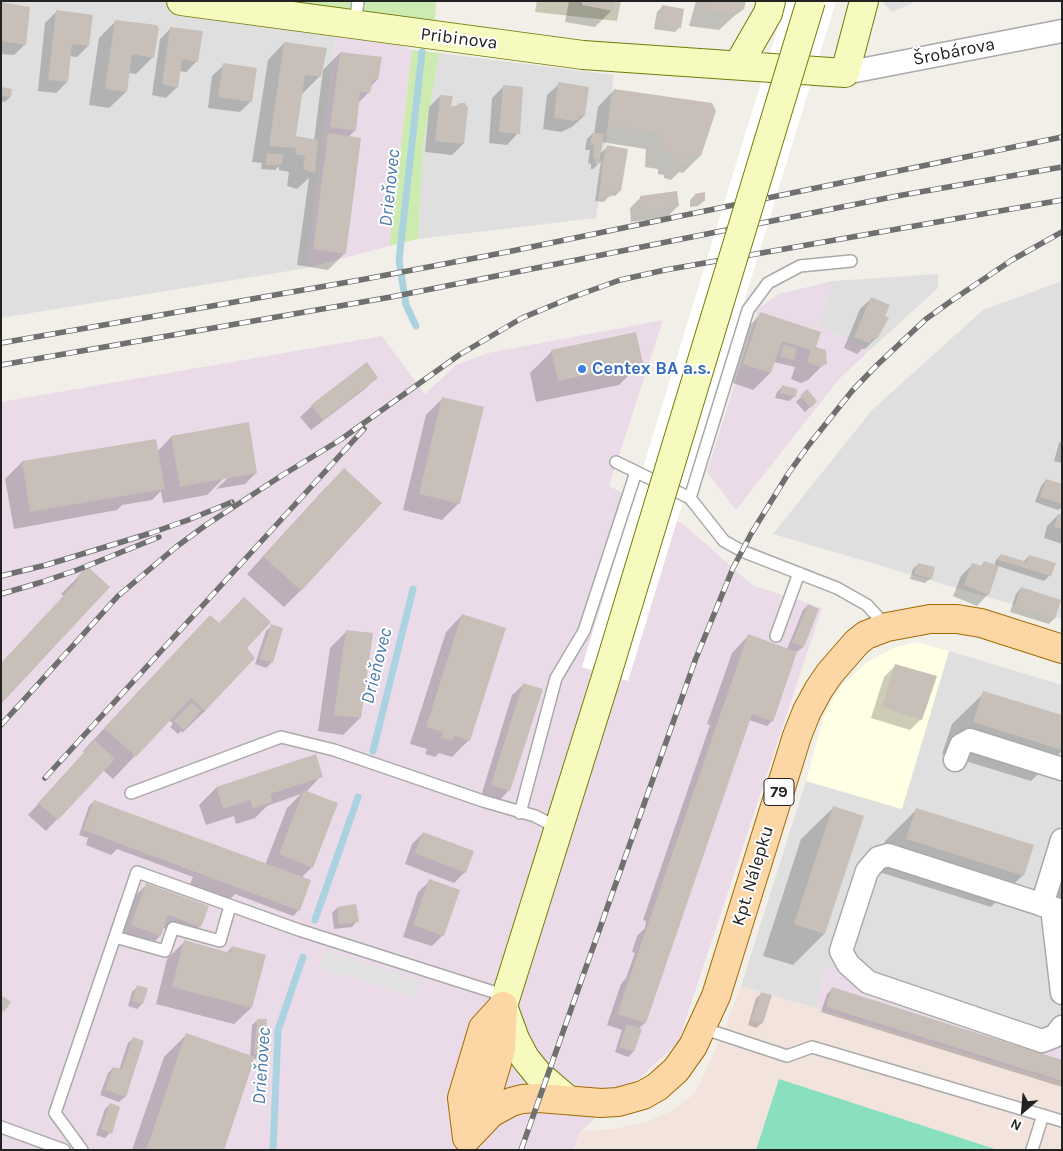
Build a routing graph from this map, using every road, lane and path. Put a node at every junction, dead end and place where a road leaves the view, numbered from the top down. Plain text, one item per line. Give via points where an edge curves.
1 (181, 1) edge
2 (771, 1) edge
3 (811, 1) edge
4 (864, 1) edge
5 (356, 13) edge
6 (1062, 31) edge
7 (738, 65) junction
8 (845, 73) junction
9 (851, 261) dead end
10 (616, 462) dead end
11 (636, 472) junction
12 (690, 498) junction
13 (799, 573) junction
14 (887, 627) junction
15 (776, 636) dead end
16 (1062, 649) edge
17 (955, 760) dead end
18 (1062, 769) edge
19 (131, 793) dead end
20 (520, 813) junction
21 (558, 828) junction
22 (1062, 840) edge
23 (230, 906) junction
24 (1052, 908) edge
25 (115, 937) junction
26 (1062, 993) edge
27 (504, 1001) junction
28 (1062, 1027) edge
29 (702, 1028) junction
30 (568, 1100) junction
31 (1043, 1115) junction
32 (1062, 1121) edge
33 (1, 1127) edge
34 (465, 1144) edge
35 (35, 1145) edge
36 (64, 1150) edge
37 (82, 1150) edge
38 (1032, 1150) edge

1 - 5 street, Pribinova via 338,21
2 - 7 street via 768,13
3 - 21 street, bridge
4 - 8 street
5 - 7 street, Pribinova via 583,55
6 - 8 street, Šrobárova
7 - 8 street, Pribinova
9 - 12 lane via 800,266 768,283 748,310
10 - 11 lane
11 - 12 lane
11 - 20 lane via 584,631 556,678
12 - 13 lane via 724,541 742,552
13 - 14 lane via 837,588 866,605
13 - 15 lane
14 - 16 main road, Kpt. Nálepku / 79 via 957,619 981,623
14 - 29 main road, Kpt. Nálepku / 79 via 857,642 830,673 807,711 716,996
17 - 18 street via 961,745 970,740
19 - 20 lane via 281,737 334,750
20 - 21 lane via 535,816
21 - 27 street
22 - 24 street
23 - 25 lane via 220,941 173,928 166,951
23 - 25 lane via 137,872
23 - 27 lane
24 - 26 street
24 - 28 street via 888,855 878,858 867,870 841,951 848,964 868,982 1042,1041 1056,1036
25 - 37 lane via 55,1113
27 - 30 street via 515,1039 525,1058
27 - 34 main road via 501,1049 488,1093
29 - 30 main road, Kpt. Nálepku / 79 via 676,1070 643,1095 601,1103
29 - 31 lane via 787,1056 812,1047
30 - 34 main road, Kpt. Nálepku / 79 via 539,1098 511,1102 490,1113
31 - 32 lane
31 - 38 lane
33 - 35 lane
35 - 36 lane

